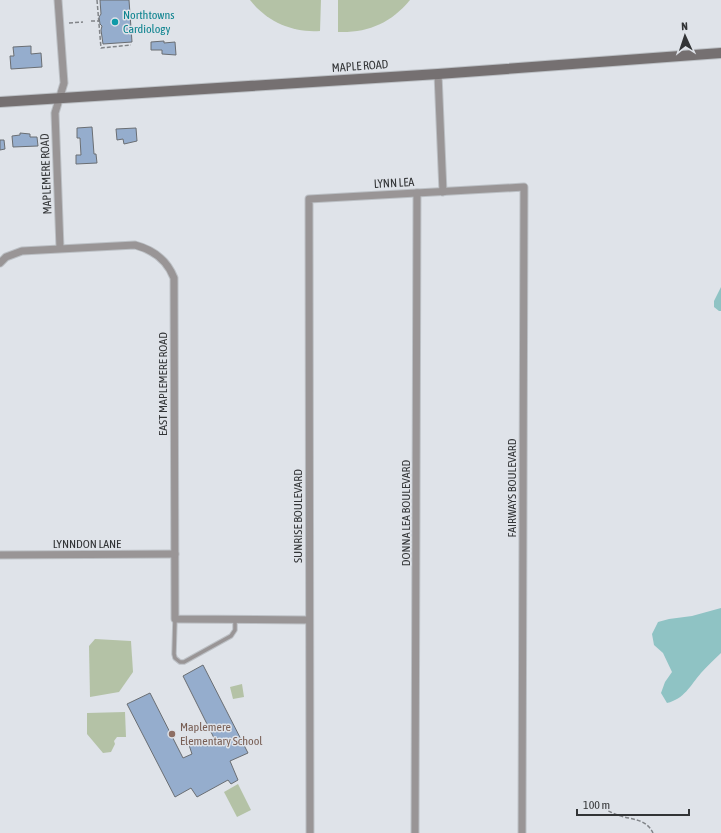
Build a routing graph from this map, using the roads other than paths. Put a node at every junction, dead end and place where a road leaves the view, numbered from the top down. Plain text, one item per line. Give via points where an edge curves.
1 (58, 0) edge
2 (721, 52) edge
3 (438, 74) junction
4 (59, 98) junction
5 (0, 102) edge
6 (480, 190) joint
7 (443, 192) junction
8 (417, 193) junction
9 (309, 199) joint
10 (60, 248) junction
11 (0, 263) edge
12 (175, 554) junction
13 (0, 555) edge
14 (175, 619) junction
15 (235, 619) junction
16 (310, 620) junction
17 (310, 833) edge
18 (415, 833) edge
19 (522, 833) edge

1 - 4 street, MAPLEMERE ROAD via 64,83
2 - 3 main road, MAPLE ROAD
3 - 4 main road, MAPLE ROAD
3 - 7 street
4 - 5 main road, MAPLE ROAD
4 - 10 street, MAPLEMERE ROAD via 54,113
6 - 7 street, LYNN LEA
6 - 19 street, FAIRWAYS BOULEVARD via 524,187
7 - 8 street, LYNN LEA
8 - 9 street, LYNN LEA
8 - 18 street, DONNA LEA BOULEVARD
9 - 16 street, SUNRISE BOULEVARD
10 - 11 street, EAST MAPLEMERE ROAD via 22,251 10,255
10 - 12 street, EAST MAPLEMERE ROAD via 135,245 143,247 159,256 174,278
12 - 13 street, LYNNDON LANE
12 - 14 street, EAST MAPLEMERE ROAD
14 - 15 street
14 - 15 lane via 174,658 184,662 231,636 235,630
15 - 16 street
16 - 17 street, SUNRISE BOULEVARD

